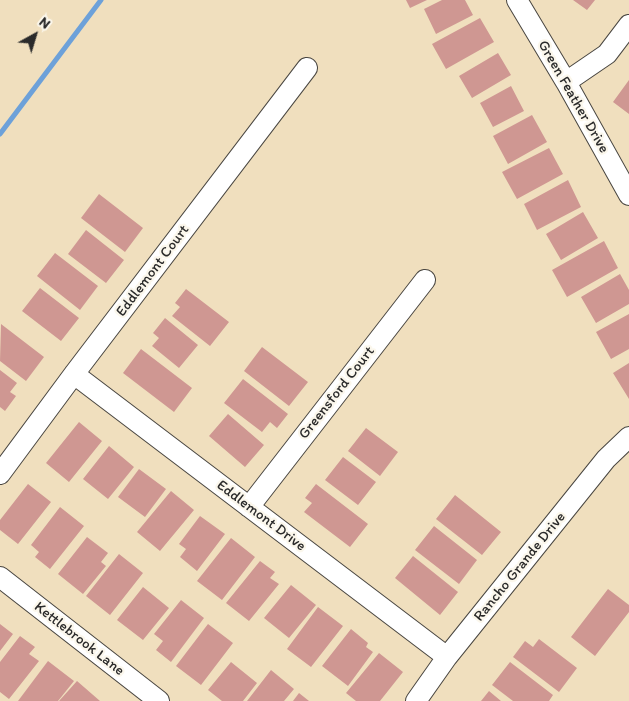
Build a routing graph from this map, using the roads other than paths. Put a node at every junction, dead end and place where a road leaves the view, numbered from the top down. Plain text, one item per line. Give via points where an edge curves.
1 (517, 0) edge
2 (629, 25) edge
3 (307, 68) dead end
4 (566, 82) junction
5 (629, 195) edge
6 (425, 280) dead end
7 (74, 374) junction
8 (629, 437) edge
9 (0, 474) edge
10 (249, 507) junction
11 (0, 576) edge
12 (447, 658) junction
13 (159, 701) edge
14 (416, 701) edge

1 - 4 street, Green Feather Drive
2 - 4 street via 608,54
3 - 7 street, Eddlemont Court
4 - 5 street, Green Feather Drive
6 - 10 street, Greensford Court
7 - 9 street, Eddlemont Court
7 - 10 street, Eddlemont Drive
8 - 12 street, Rancho Grande Drive via 606,459
10 - 12 street, Eddlemont Drive
11 - 13 street, Kettlebrook Lane
12 - 14 street, Rancho Grande Drive

